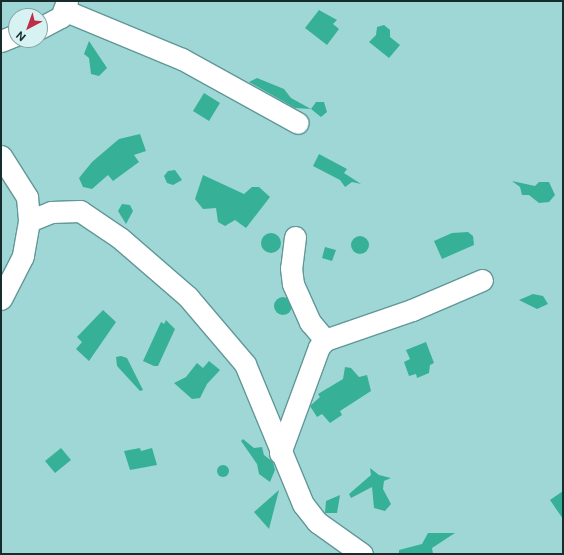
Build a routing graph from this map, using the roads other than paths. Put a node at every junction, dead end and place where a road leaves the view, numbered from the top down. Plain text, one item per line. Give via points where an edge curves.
1 (66, 6) edge
2 (48, 25) edge
3 (298, 123) dead end
4 (1, 156) edge
5 (29, 221) junction
6 (295, 237) dead end
7 (482, 280) dead end
8 (1, 299) edge
9 (325, 340) junction
10 (280, 453) junction
11 (362, 554) edge

1 - 2 street
1 - 3 street via 182,59
4 - 5 street via 27,197
5 - 8 street via 23,256
5 - 10 street via 51,212 80,211 120,238 188,297 245,364
6 - 9 street via 290,268 293,284 310,322
7 - 9 street via 412,310
9 - 10 street via 319,348
10 - 11 street via 307,510 317,522

